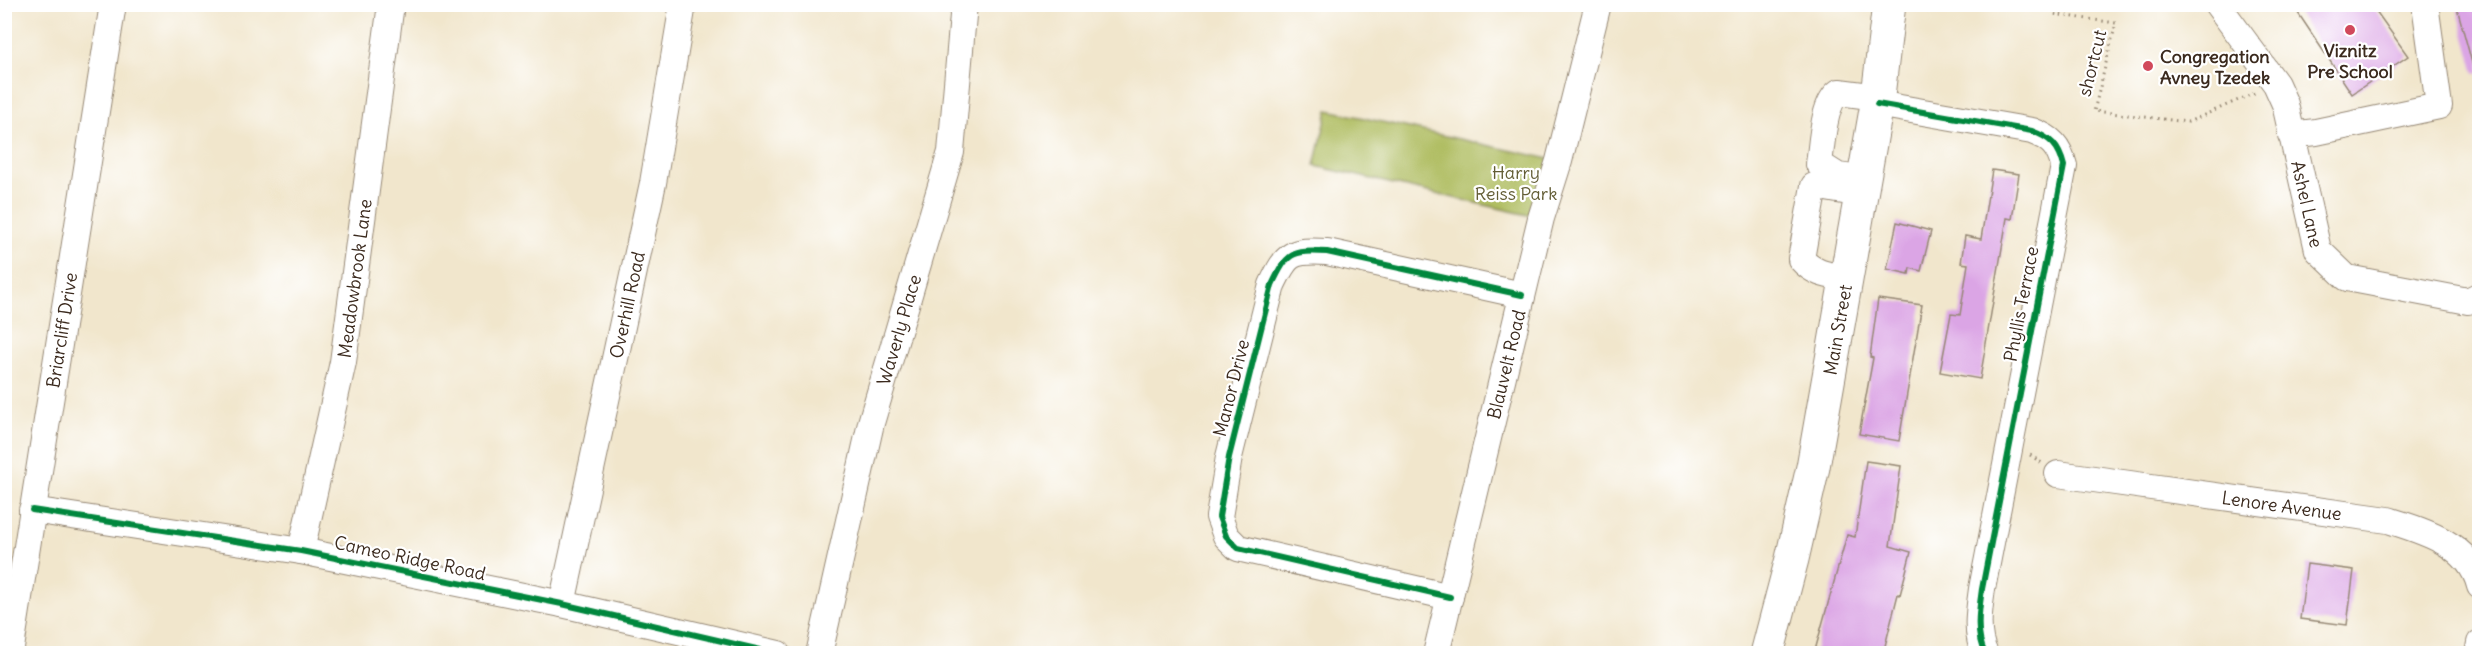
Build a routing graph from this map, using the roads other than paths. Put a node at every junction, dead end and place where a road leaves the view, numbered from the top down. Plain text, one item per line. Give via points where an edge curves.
1 (391, 4) edge
2 (683, 4) edge
3 (964, 4) edge
4 (1598, 4) edge
5 (1889, 4) edge
6 (2217, 4) edge
7 (2425, 4) edge
8 (107, 5) edge
9 (1877, 101) junction
10 (2291, 135) junction
11 (1862, 187) junction
12 (1846, 278) junction
13 (1522, 295) junction
14 (2480, 296) edge
15 (2058, 474) road end
16 (32, 510) junction
17 (301, 551) junction
18 (2480, 586) edge
19 (1450, 597) junction
20 (561, 604) junction
21 (2480, 644) edge
22 (10, 654) edge
23 (778, 654) edge
24 (819, 654) edge
25 (1436, 654) edge
26 (1767, 654) edge
27 (1985, 654) edge
28 (2478, 654) edge

1 - 17 street, Meadowbrook Lane via 343,362
2 - 20 street, Overhill Road via 653,183
3 - 24 street, Waverly Place via 951,152 871,423
4 - 13 street, Blauvelt Road
5 - 9 main road, Main Street
6 - 10 street, Ashel Lane via 2276,84
7 - 10 street via 2439,106
8 - 16 street, Briarcliff Drive
9 - 11 main road, Main Street
9 - 11 street, Phyllis Terrace via 1839,92 1832,96 1827,111 1819,164
9 - 27 street, Phyllis Terrace via 2032,131 2056,145 2064,166 1982,589 1978,620
10 - 14 street, Ashel Lane via 2318,250 2347,278 2468,301
11 - 12 main road, Main Street
11 - 12 street via 1814,186 1804,237 1801,260 1809,268
12 - 26 main road, Main Street via 1813,467
13 - 19 street, Blauvelt Road
13 - 19 street, Manor Drive via 1327,252 1303,251 1284,260 1272,285 1229,457 1219,518 1226,536 1239,548
15 - 18 street, Lenore Avenue via 2388,520 2447,543 2463,556
16 - 17 street, Cameo Ridge Road
16 - 22 street, Briarcliff Drive
17 - 20 street, Cameo Ridge Road
19 - 25 street, Blauvelt Road
20 - 23 street, Cameo Ridge Road
21 - 28 street

